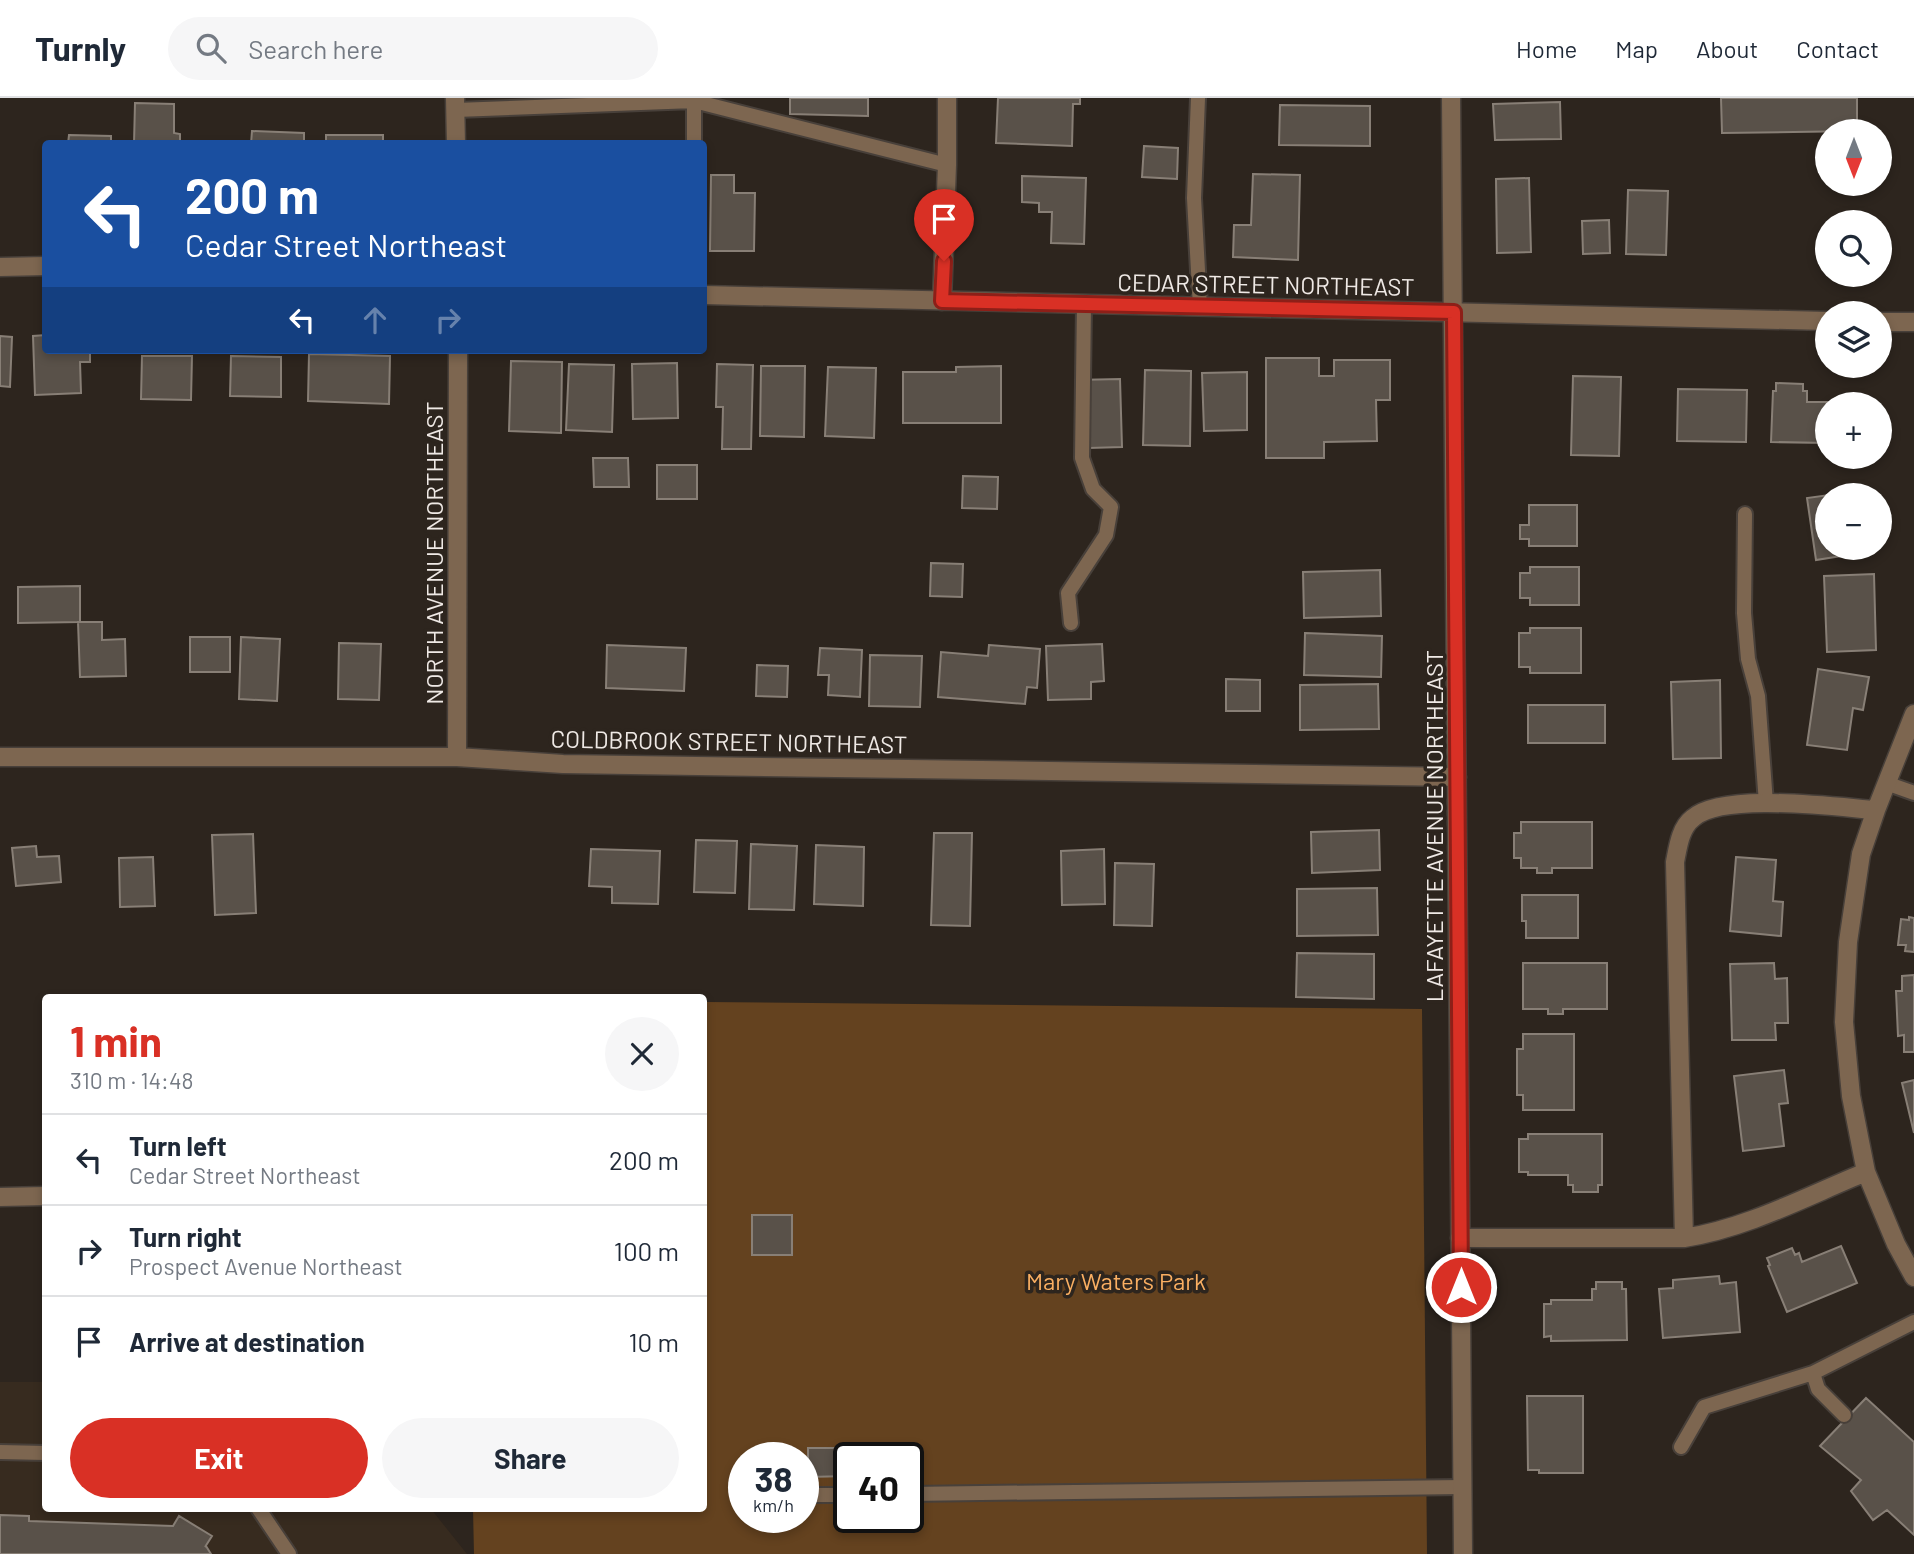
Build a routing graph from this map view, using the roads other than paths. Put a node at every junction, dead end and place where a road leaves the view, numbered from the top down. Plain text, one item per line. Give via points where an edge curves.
1 (947, 98) edge
2 (1198, 98) edge
3 (1451, 98) edge
4 (694, 100) edge
5 (456, 104) edge
6 (456, 140) edge
7 (694, 140) edge
8 (947, 165) junction
9 (42, 266) edge
10 (0, 267) edge
11 (707, 295) edge
12 (942, 301) junction
13 (1084, 304) junction
14 (1200, 307) junction
15 (1454, 312) junction
16 (1815, 321) edge
17 (1892, 322) edge
18 (1914, 322) edge
19 (458, 354) edge
20 (1745, 514) dead end
21 (1071, 623) dead end
22 (1914, 714) edge
23 (0, 757) edge
24 (457, 757) junction
25 (1457, 777) junction
26 (1886, 783) junction
27 (1914, 793) edge
28 (1766, 803) junction
29 (1875, 810) junction
30 (1866, 1172) junction
31 (42, 1195) edge
32 (0, 1197) edge
33 (1460, 1238) junction
34 (1684, 1238) junction
35 (1914, 1277) edge
36 (1914, 1322) edge
37 (1813, 1373) junction
38 (1844, 1415) dead end
39 (1681, 1447) dead end
40 (0, 1452) edge
41 (42, 1453) edge
42 (1462, 1487) junction
43 (924, 1494) edge
44 (261, 1512) edge
45 (289, 1554) edge
46 (1463, 1554) edge

1 - 8 street
2 - 14 lane via 1194,198
3 - 15 street, LAFAYETTE AVENUE NORTHEAST
4 - 5 lane
4 - 7 lane
4 - 8 lane
5 - 6 street
8 - 12 street
9 - 10 street
11 - 12 street, CEDAR STREET NORTHEAST
12 - 13 street, CEDAR STREET NORTHEAST
13 - 14 street, CEDAR STREET NORTHEAST
13 - 21 lane via 1082,458 1093,489 1111,507 1106,536 1068,593
14 - 15 street, CEDAR STREET NORTHEAST
15 - 16 street, CEDAR STREET NORTHEAST
15 - 25 street, LAFAYETTE AVENUE NORTHEAST
17 - 18 street
19 - 24 street, NORTH AVENUE NORTHEAST
20 - 28 lane via 1744,613 1748,659 1758,696
22 - 26 street
23 - 24 street, COLDBROOK STREET NORTHEAST
24 - 25 street, COLDBROOK STREET NORTHEAST via 563,764
25 - 33 street, LAFAYETTE AVENUE NORTHEAST
26 - 27 lane
26 - 29 street
28 - 29 street
28 - 34 street via 1709,808 1692,818 1679,838 1675,862
29 - 30 street via 1861,854 1848,942 1844,1022 1851,1096
30 - 34 street via 1735,1226
30 - 35 street
31 - 32 street
33 - 34 street
33 - 42 street, LAFAYETTE AVENUE NORTHEAST
36 - 37 lane
37 - 38 lane via 1818,1389
37 - 39 lane via 1704,1407
40 - 41 lane
42 - 43 lane
42 - 46 street, LAFAYETTE AVENUE NORTHEAST
44 - 45 lane

